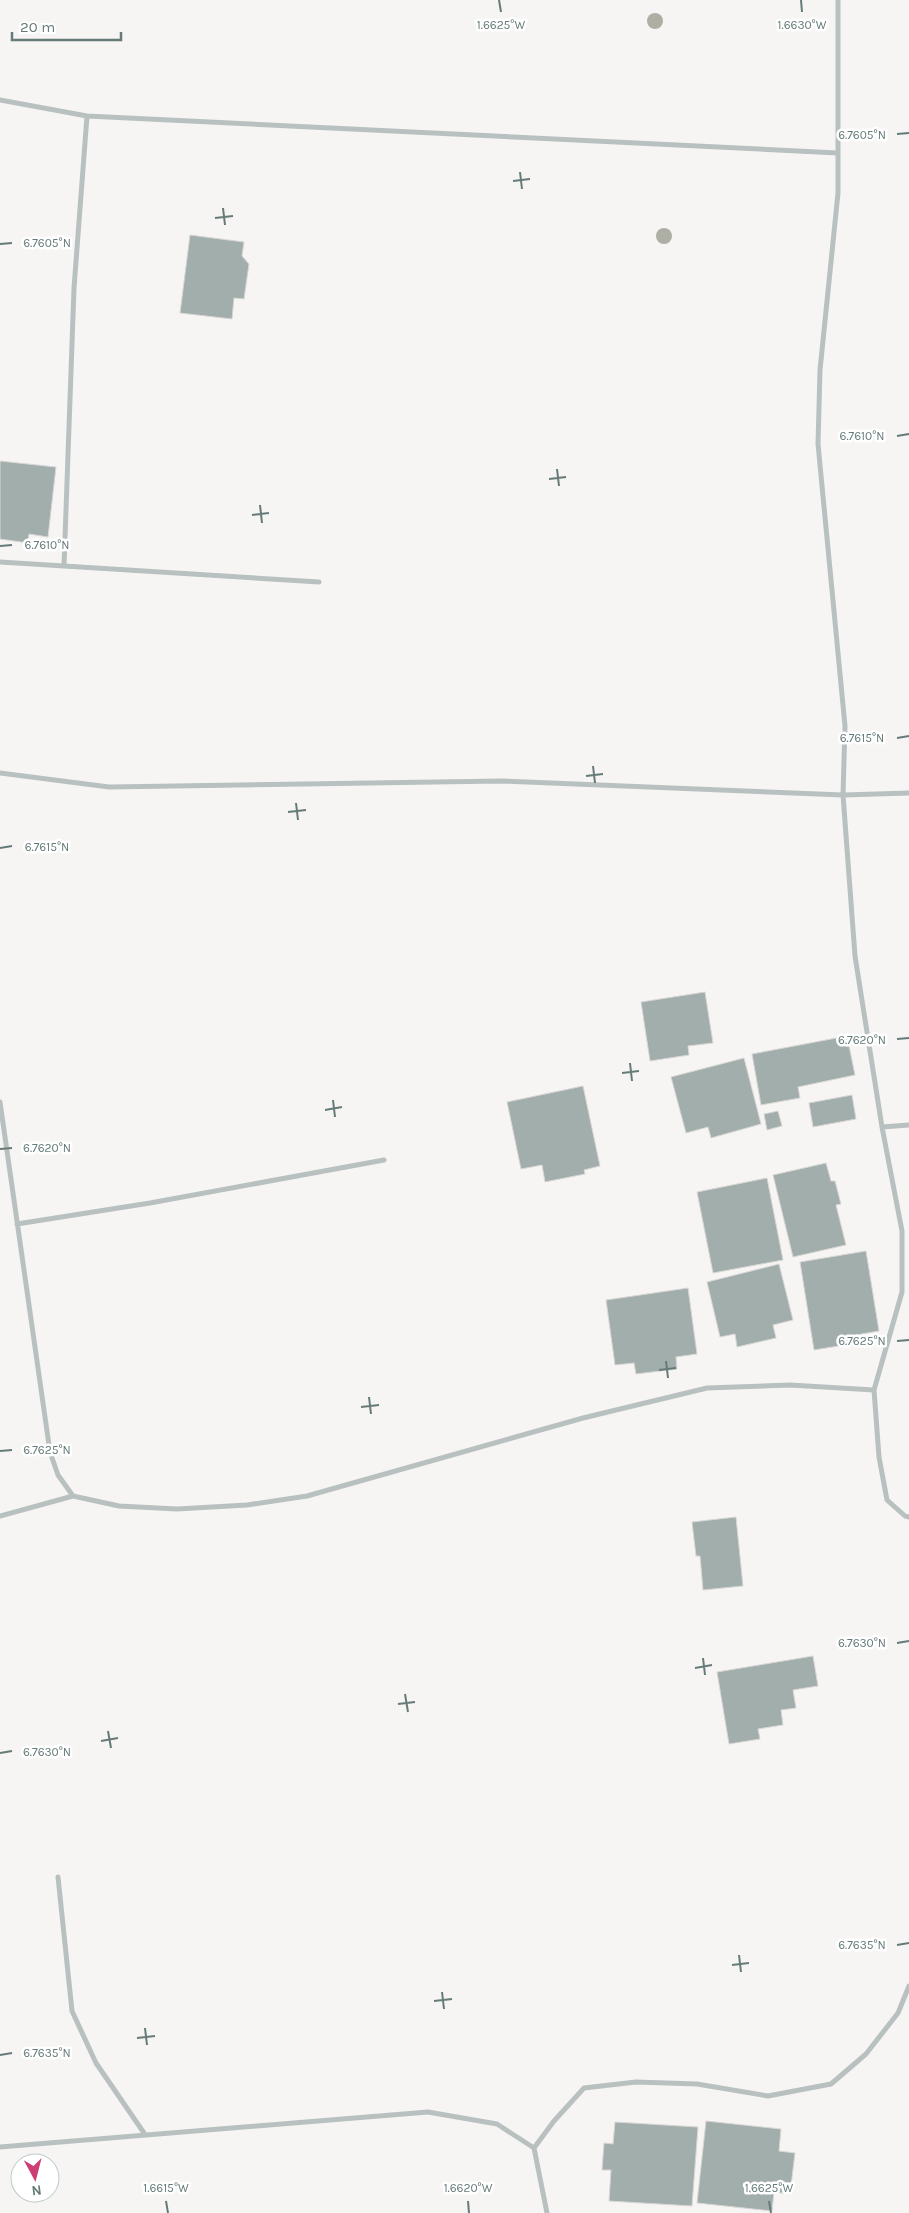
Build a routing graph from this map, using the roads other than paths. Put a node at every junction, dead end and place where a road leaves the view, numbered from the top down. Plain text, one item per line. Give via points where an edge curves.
1 (838, 0) edge
2 (0, 100) edge
3 (87, 116) junction
4 (838, 153) junction
5 (0, 562) edge
6 (64, 566) junction
7 (319, 582) dead end
8 (0, 774) edge
9 (909, 793) edge
10 (844, 796) junction
11 (0, 1102) edge
12 (909, 1125) edge
13 (882, 1127) junction
14 (384, 1160) dead end
15 (17, 1224) junction
16 (874, 1390) junction
17 (74, 1496) junction
18 (0, 1516) edge
19 (909, 1517) edge
20 (58, 1877) dead end
21 (909, 1986) edge
22 (144, 2134) junction
23 (0, 2147) edge
24 (534, 2148) junction
25 (547, 2213) edge

1 - 4 street
2 - 3 street
3 - 4 street
3 - 6 street via 74,288
4 - 10 street via 838,193 820,370 818,444 845,726
5 - 6 street
6 - 7 street
8 - 10 street via 109,787 501,781
9 - 10 street
10 - 13 street via 855,956
11 - 15 street
12 - 13 street
13 - 16 street via 902,1231 902,1292
14 - 15 street
15 - 17 street via 50,1452 58,1475
16 - 17 street via 790,1385 708,1388 583,1418 307,1496 247,1505 119,1506
16 - 19 street via 879,1457 887,1500
17 - 18 street
20 - 22 street via 72,2011 96,2063
21 - 24 street via 898,2013 866,2054 831,2084 768,2096 697,2084 636,2082 584,2088
22 - 23 street
22 - 24 street via 428,2112 497,2124
24 - 25 street

